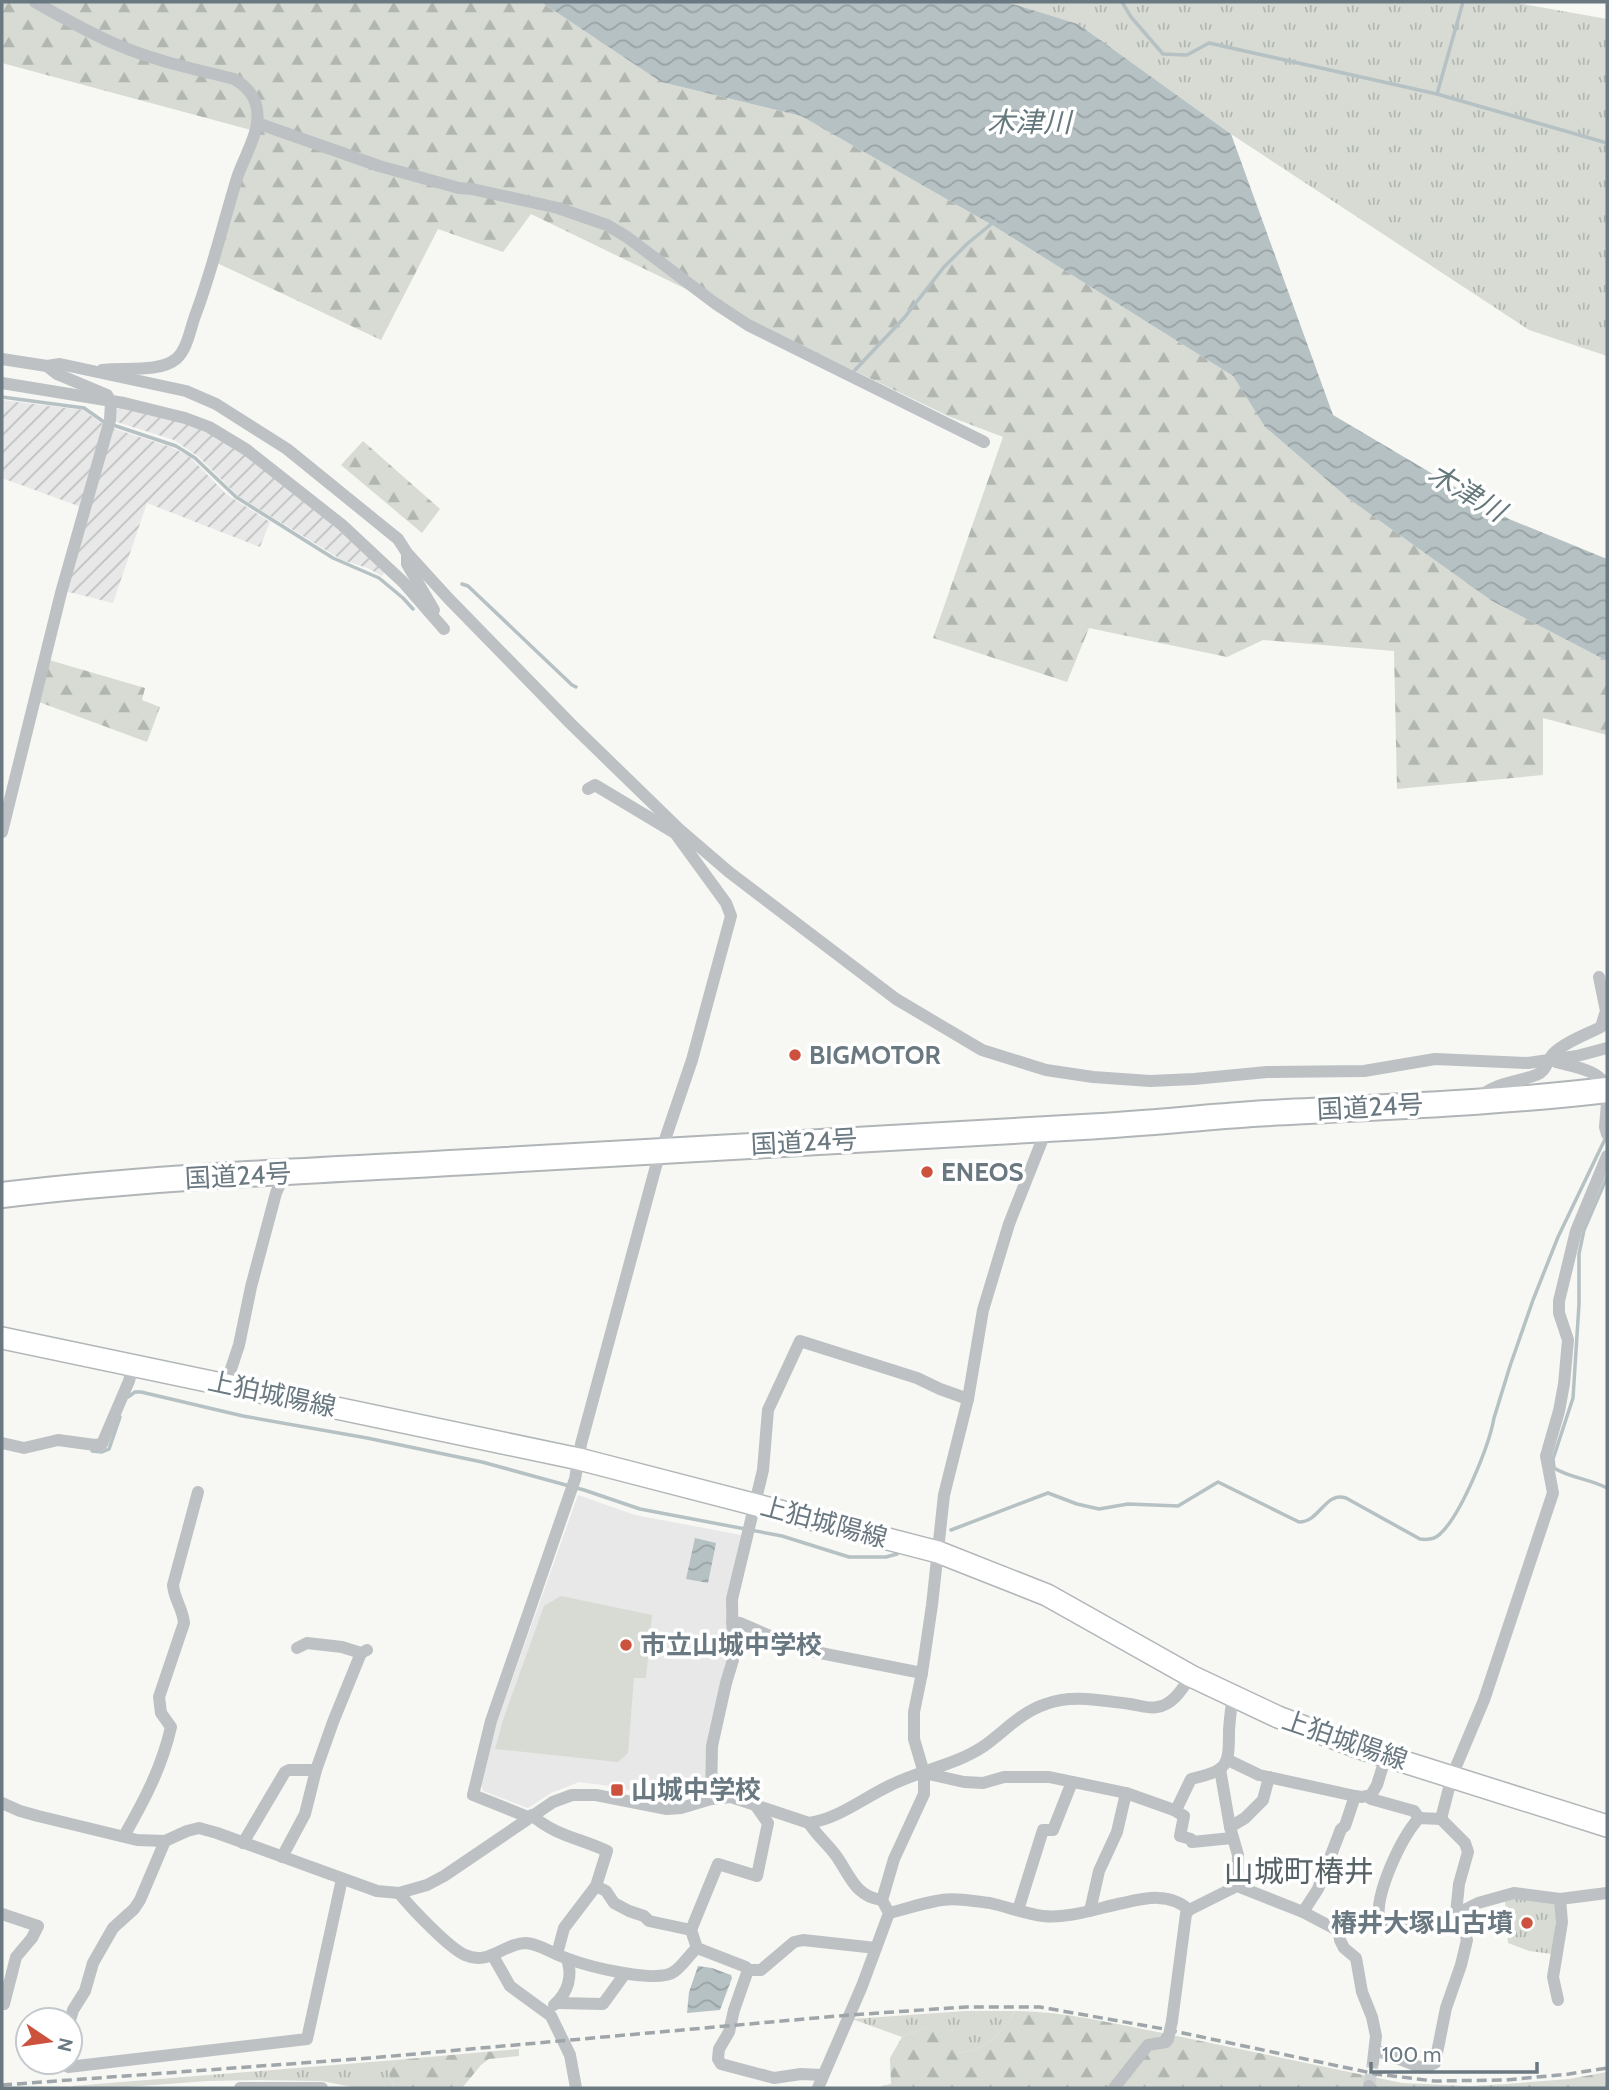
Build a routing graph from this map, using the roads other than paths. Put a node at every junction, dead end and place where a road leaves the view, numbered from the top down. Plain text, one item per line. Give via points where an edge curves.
1 (35, 2) edge
2 (257, 123) junction
3 (2, 359) edge
4 (47, 366) junction
5 (92, 372) junction
6 (2, 383) edge
7 (111, 402) junction
8 (984, 442) dead end
9 (407, 553) junction
10 (588, 789) dead end
11 (2, 832) edge
12 (677, 832) junction
13 (1599, 978) dead end
14 (1607, 1048) edge
15 (1550, 1060) junction
16 (1607, 1089) edge
17 (1475, 1102) junction
18 (1607, 1103) edge
19 (1047, 1128) junction
20 (1606, 1130) edge
21 (663, 1150) junction
22 (1607, 1157) edge
23 (285, 1173) junction
24 (2, 1195) edge
25 (2, 1338) edge
26 (134, 1366) junction
27 (226, 1384) junction
28 (968, 1399) junction
29 (2, 1443) edge
30 (579, 1459) junction
31 (198, 1492) dead end
32 (755, 1504) junction
33 (938, 1552) junction
34 (732, 1622) junction
35 (297, 1648) dead end
36 (922, 1673) junction
37 (1191, 1676) junction
38 (1233, 1696) junction
39 (1386, 1756) junction
40 (1224, 1764) junction
41 (316, 1770) junction
42 (924, 1773) junction
43 (1452, 1776) junction
44 (1269, 1777) junction
45 (1072, 1782) junction
46 (1126, 1793) junction
47 (1361, 1796) junction
48 (711, 1799) junction
49 (2, 1802) edge
50 (756, 1805) junction
51 (1174, 1810) junction
52 (530, 1816) junction
53 (1419, 1818) junction
54 (1441, 1819) junction
55 (809, 1823) junction
56 (1607, 1826) edge
57 (1231, 1832) junction
58 (124, 1836) junction
59 (165, 1841) junction
60 (243, 1843) junction
61 (282, 1857) junction
62 (342, 1879) junction
63 (596, 1886) junction
64 (1237, 1886) junction
65 (399, 1893) junction
66 (1607, 1893) edge
67 (1560, 1899) junction
68 (882, 1900) junction
69 (1018, 1910) junction
70 (1189, 1910) junction
71 (1090, 1911) junction
72 (1303, 1912) junction
73 (889, 1913) junction
74 (1456, 1913) junction
75 (2, 1914) edge
76 (1379, 1920) junction
77 (691, 1930) junction
78 (1339, 1931) junction
79 (697, 1948) junction
80 (876, 1948) junction
81 (493, 1956) junction
82 (562, 1956) junction
83 (748, 1970) junction
84 (624, 1975) junction
85 (1558, 2000) dead end
86 (2, 2003) edge
87 (558, 2003) junction
88 (76, 2006) edge
89 (545, 2012) junction
90 (84, 2065) edge
91 (819, 2085) edge
92 (240, 2088) edge
93 (322, 2088) edge
94 (576, 2088) edge
95 (1114, 2088) edge

1 - 2 street via 117,45 245,85 256,102
2 - 5 street via 181,353 165,365
2 - 8 street via 379,166 558,208 607,225 748,325
3 - 4 street
4 - 5 street
4 - 7 street via 107,395
5 - 9 street via 186,391 233,413 287,449 398,540
6 - 7 street
7 - 9 street via 185,418 247,450 342,525 403,582 444,629 407,564
7 - 11 street
9 - 12 street
10 - 12 street via 595,785
12 - 15 street via 896,999 982,1050 1046,1070 1150,1081 1267,1072 1364,1071 1435,1059
12 - 21 street via 731,916
13 - 15 street via 1606,1011 1601,1027 1570,1042
14 - 15 street
15 - 16 street via 1589,1071 1603,1080
15 - 17 street via 1539,1074 1487,1090
16 - 17 highway, 国道24号
17 - 19 highway, 国道24号
18 - 20 street
19 - 21 highway, 国道24号
19 - 28 street via 1009,1224 983,1310
21 - 23 highway, 国道24号
21 - 30 street
22 - 43 street via 1576,1231 1559,1301 1568,1340 1564,1384 1546,1456 1553,1493 1484,1700
23 - 24 highway, 国道24号 via 81,1185
23 - 27 street
25 - 26 main road, 上狛城陽線
26 - 27 main road, 上狛城陽線
26 - 29 street via 102,1444 58,1440 24,1448
27 - 30 main road, 上狛城陽線
28 - 32 street via 800,1341 768,1410
28 - 33 street via 944,1495
30 - 32 main road, 上狛城陽線
30 - 52 street via 491,1721 473,1795
31 - 58 street via 173,1585 184,1623 159,1697 161,1713 171,1727 156,1777
32 - 33 main road, 上狛城陽線
32 - 34 street via 732,1599
33 - 36 street
33 - 37 main road, 上狛城陽線 via 1047,1595
34 - 36 street via 800,1650
34 - 48 street via 733,1660 712,1746
35 - 41 street via 307,1643 365,1651
36 - 42 street via 913,1725
37 - 38 main road, 上狛城陽線
37 - 42 street via 1179,1695 1158,1708 1073,1699 1048,1703 1026,1713 982,1747
38 - 39 main road, 上狛城陽線
38 - 40 street
39 - 43 main road, 上狛城陽線
39 - 47 street via 1371,1795
40 - 44 street
40 - 51 street via 1211,1774 1191,1779
40 - 57 street
41 - 60 street via 285,1772
41 - 61 street via 305,1814
42 - 45 street via 964,1782 1019,1776
42 - 55 street via 892,1784 833,1817
42 - 68 street via 924,1794 894,1859
43 - 54 street
43 - 56 main road, 上狛城陽線
44 - 47 street
44 - 57 street via 1263,1800
45 - 46 street
45 - 69 street via 1053,1830 1043,1830
46 - 51 street
46 - 71 street via 1118,1832 1099,1871
47 - 53 street via 1414,1811
47 - 72 street
48 - 50 street via 731,1797
48 - 52 street via 667,1809 580,1793 558,1799
49 - 58 street via 20,1811
50 - 55 street
50 - 77 street via 768,1823 757,1876 718,1864
51 - 57 street via 1184,1816 1180,1836 1192,1842
52 - 63 street via 607,1851
52 - 65 street via 443,1876
53 - 54 street
53 - 76 street via 1402,1840 1391,1868
54 - 74 street via 1468,1852
55 - 68 street via 864,1895
57 - 64 street via 1238,1855
58 - 59 street
59 - 60 street via 199,1828
59 - 88 street via 140,1900 113,1928
60 - 61 street
61 - 62 street
62 - 65 street
62 - 90 street via 307,2039
63 - 77 street via 614,1903 649,1921
63 - 82 street via 564,1928
64 - 70 street
64 - 72 street
65 - 81 street via 464,1954
66 - 67 street
67 - 74 street via 1514,1893
67 - 85 street via 1562,1922 1553,1977
68 - 73 street
69 - 71 street via 1045,1916
69 - 73 street via 936,1900
70 - 71 street via 1178,1902 1151,1897
70 - 95 street, bridge via 1168,2039 1148,2045
72 - 78 street
73 - 80 street
74 - 76 street via 1431,1921
74 - 78 street via 1467,1940 1434,2063 1427,2067 1374,2056 1376,2036 1356,1958 1344,1948
75 - 86 street via 38,1926 16,1957
76 - 78 street
77 - 79 street
79 - 83 street
79 - 84 street via 666,1976
80 - 83 street via 803,1940 794,1942 761,1970
80 - 91 street
81 - 82 street via 528,1943
81 - 89 street via 510,1986
82 - 84 street
82 - 87 street via 569,1962 570,1980
83 - 91 street via 729,2032 719,2049 721,2064 774,2078 801,2074
84 - 87 street via 603,2004
87 - 89 street
89 - 94 street via 564,2040
92 - 93 street

